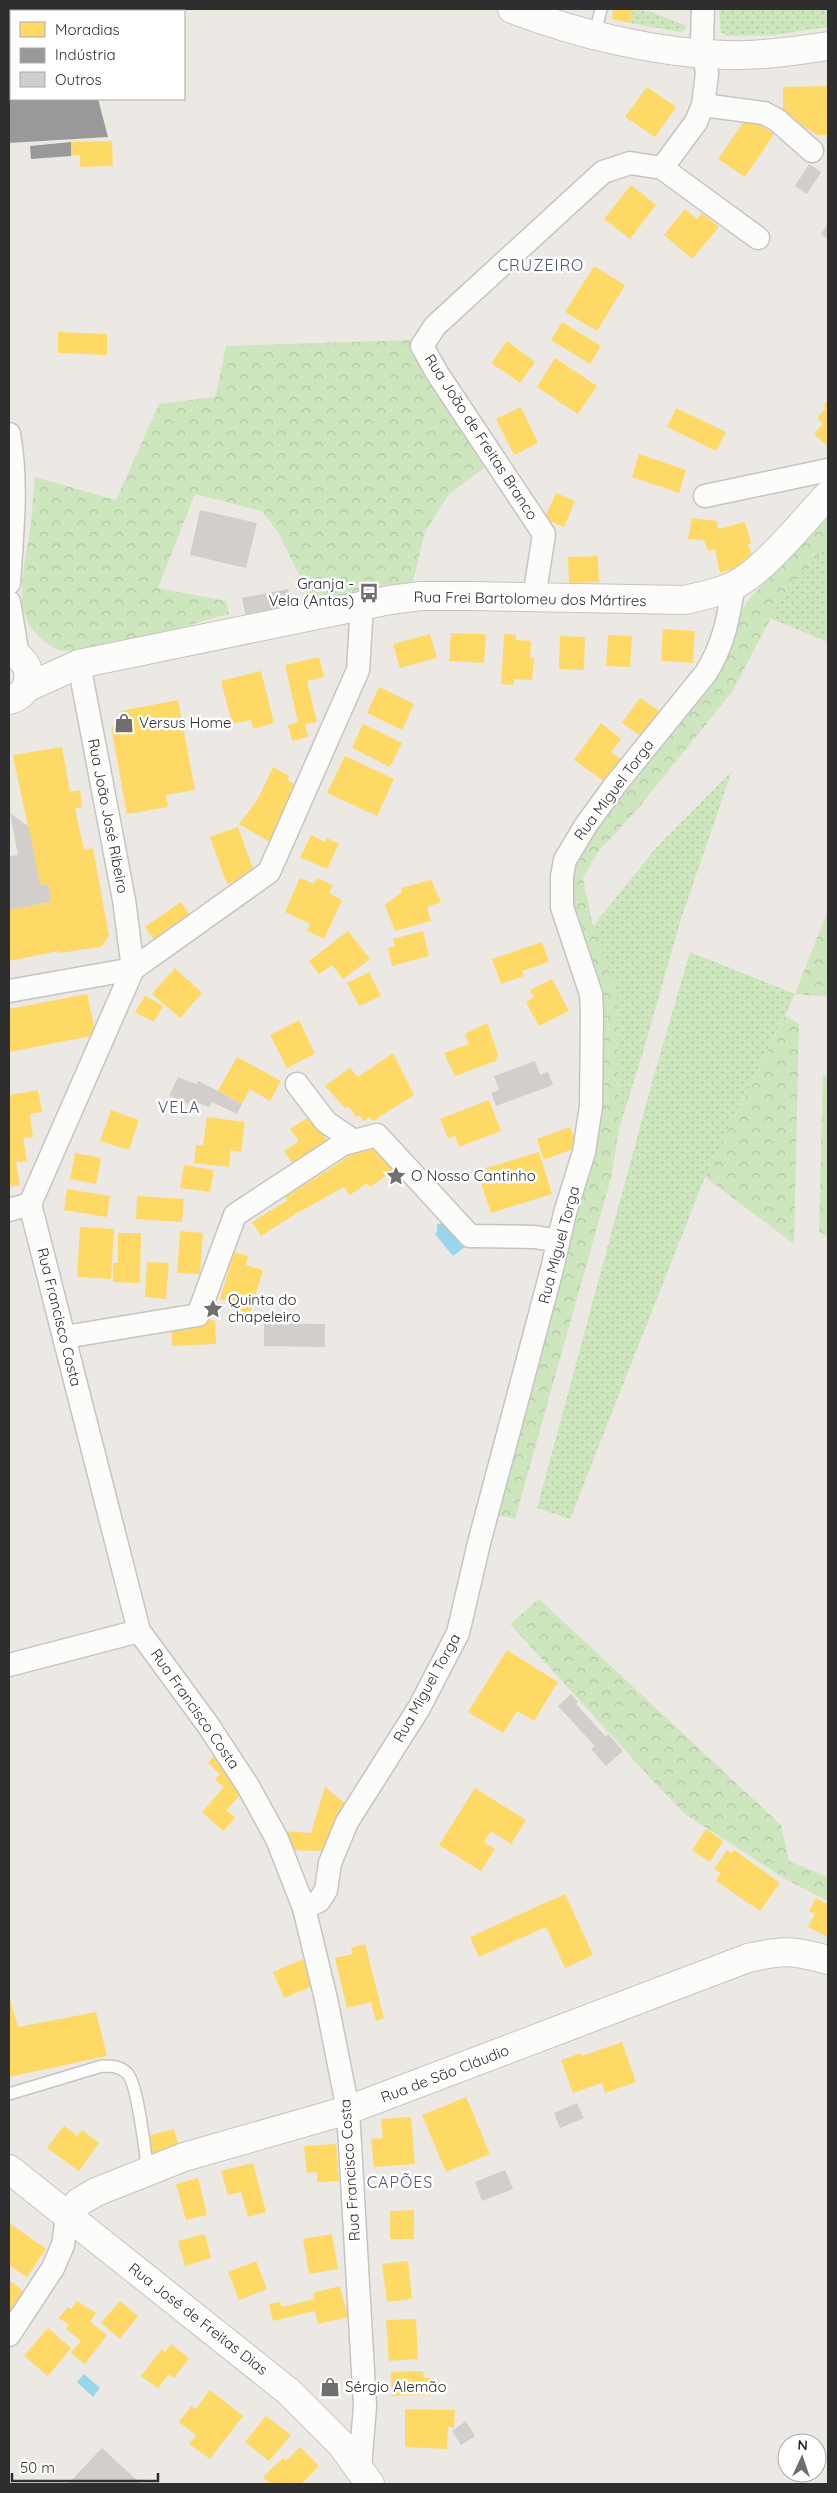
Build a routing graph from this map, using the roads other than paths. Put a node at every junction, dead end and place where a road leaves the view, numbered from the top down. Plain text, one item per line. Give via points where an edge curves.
1 (512, 9) edge
2 (703, 9) edge
3 (598, 22) edge
4 (828, 46) edge
5 (704, 54) junction
6 (703, 105) junction
7 (812, 151) dead end
8 (662, 168) junction
9 (758, 238) dead end
10 (9, 434) edge
11 (828, 470) edge
12 (828, 495) edge
13 (705, 496) dead end
14 (9, 583) edge
15 (734, 585) junction
16 (534, 598) junction
17 (9, 602) edge
18 (362, 605) junction
19 (17, 656) edge
20 (78, 664) junction
21 (18, 695) edge
22 (9, 722) edge
23 (132, 969) junction
24 (9, 991) edge
25 (297, 1084) dead end
26 (354, 1141) junction
27 (30, 1204) junction
28 (9, 1210) edge
29 (558, 1241) junction
30 (65, 1337) junction
31 (139, 1631) junction
32 (9, 1665) edge
33 (304, 1908) junction
34 (828, 1960) edge
35 (9, 2094) edge
36 (348, 2110) junction
37 (9, 2170) edge
38 (148, 2171) junction
39 (67, 2216) junction
40 (9, 2335) edge
41 (365, 2476) edge

1 - 3 street via 552,24
2 - 5 street
3 - 5 street via 653,47
4 - 5 street via 762,54
5 - 6 street via 707,74
6 - 7 street via 764,113 777,120
6 - 8 street via 696,122
8 - 9 street, Rua João de Freitas Branco
8 - 16 street, Rua João de Freitas Branco via 630,163 603,172 435,326 422,346 544,534
10 - 14 street via 15,491
11 - 13 street
12 - 15 street, Rua Frei Bartolomeu dos Mártires via 760,566
15 - 16 street, Rua Frei Bartolomeu dos Mártires via 685,600
15 - 29 street, Rua Miguel Torga via 719,652 586,825 565,860 562,907 591,994 592,1106 584,1152
16 - 18 street, Rua Frei Bartolomeu dos Mártires via 421,596
17 - 19 street
18 - 20 street, Rua Frei Bartolomeu dos Mártires
18 - 23 street via 358,670 269,872
19 - 20 street, Rua Frei Bartolomeu dos Mártires
19 - 21 street via 29,674
20 - 21 street, Rua Frei Bartolomeu dos Mártires
20 - 23 street, Rua João José Ribeiro via 124,900
21 - 22 street
23 - 24 street
23 - 27 street
25 - 26 street via 326,1122
26 - 29 street via 378,1135 470,1236 535,1237
26 - 30 street via 343,1144 235,1215 198,1315
27 - 28 street
27 - 30 street, Rua Francisco Costa
29 - 33 street, Rua Miguel Torga via 458,1633 419,1708 347,1822 330,1863 326,1890 319,1901
30 - 31 street, Rua Francisco Costa
31 - 32 street
31 - 33 street, Rua Francisco Costa via 248,1786 277,1839
33 - 36 street, Rua Francisco Costa
34 - 36 street, Rua de São Cláudio via 798,1951 748,1958
35 - 38 lane via 102,2066 117,2066 129,2075 134,2088
36 - 38 street, Rua de São Cláudio via 184,2157
36 - 41 street, Rua Francisco Costa
37 - 39 street, Rua José de Freitas Dias
38 - 39 street, Rua de São Cláudio via 96,2192 79,2202
39 - 40 street via 63,2244 53,2268
39 - 41 street, Rua José de Freitas Dias via 289,2392 319,2420

